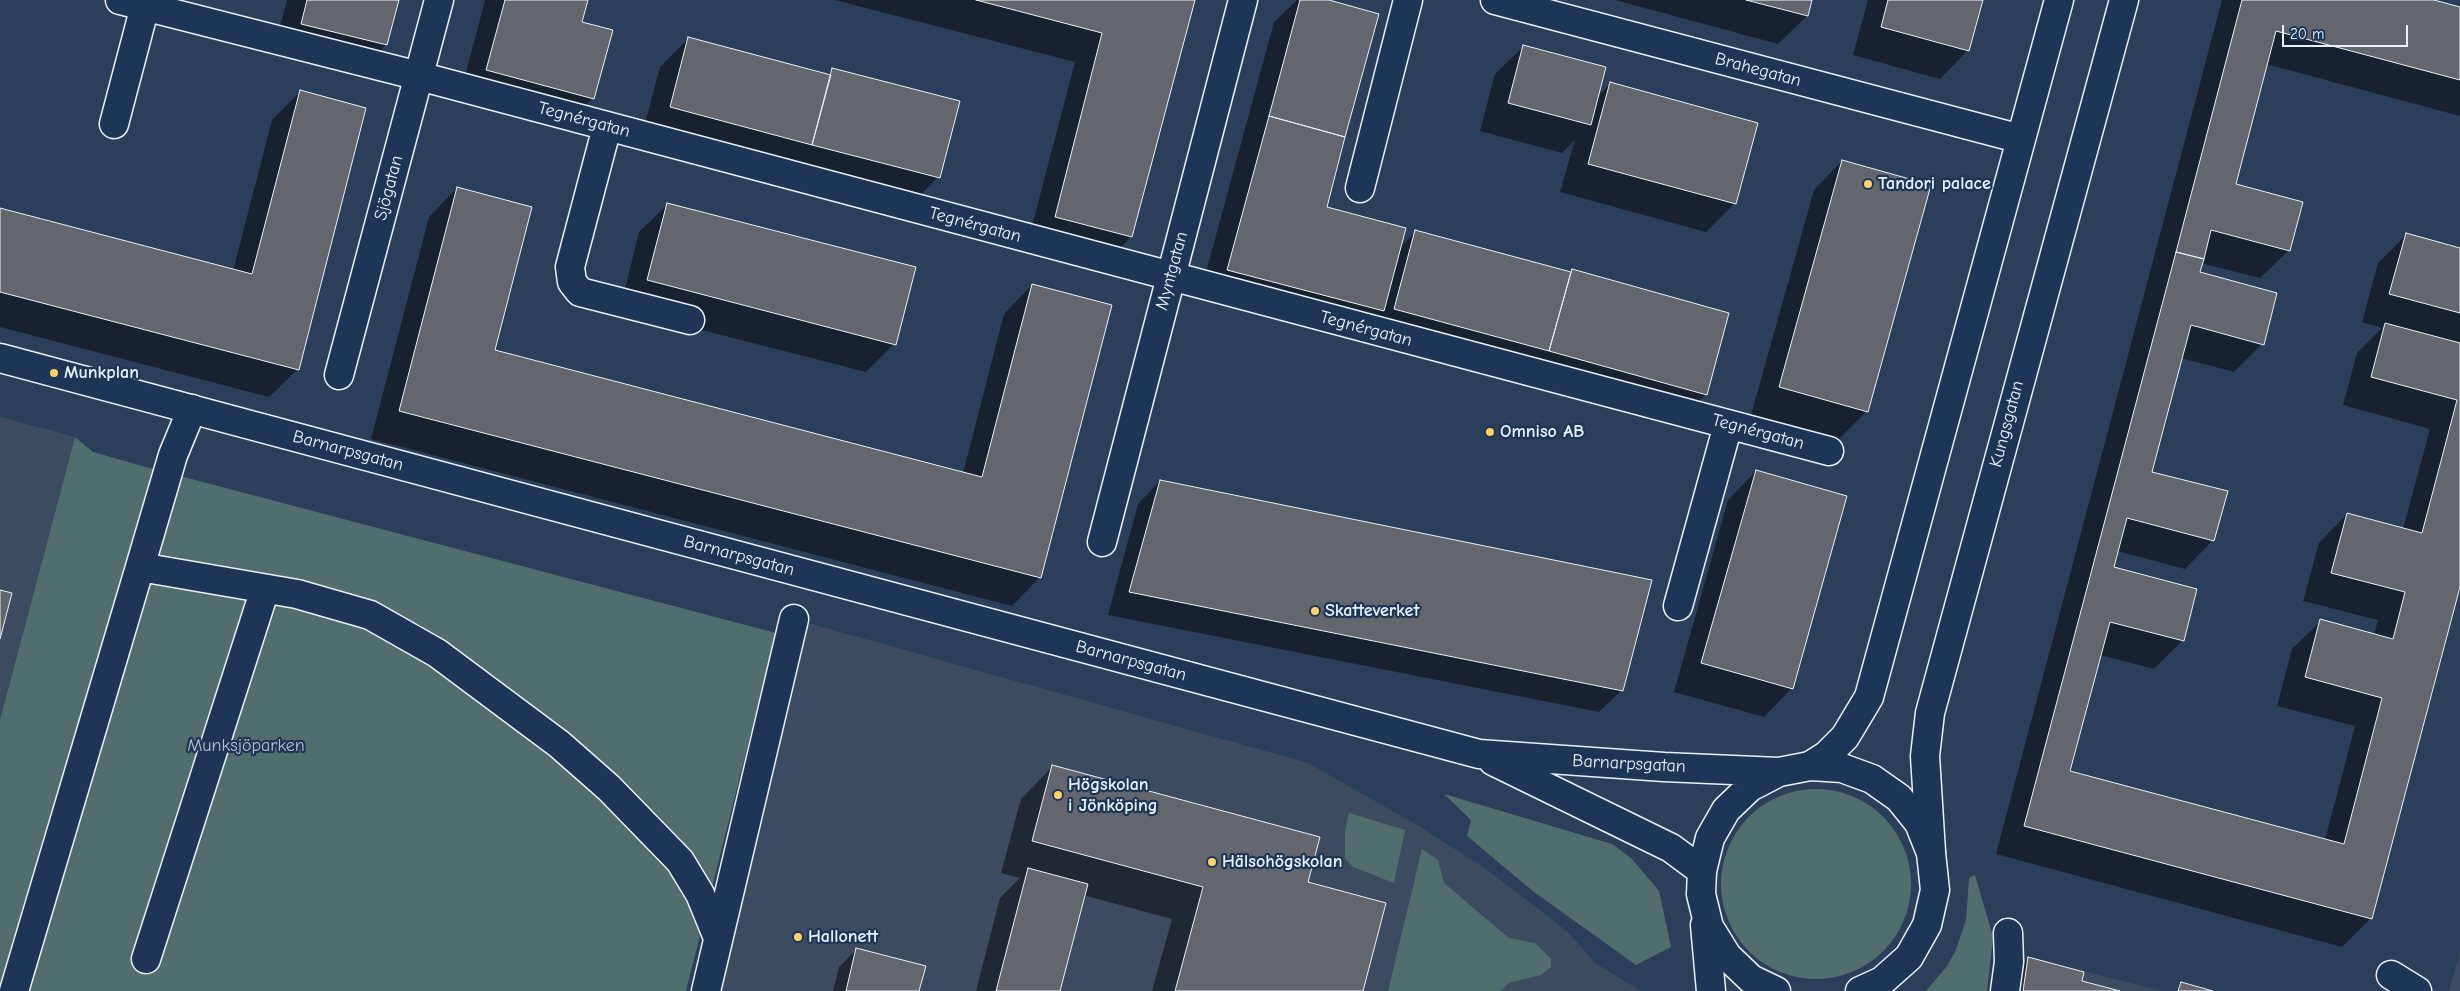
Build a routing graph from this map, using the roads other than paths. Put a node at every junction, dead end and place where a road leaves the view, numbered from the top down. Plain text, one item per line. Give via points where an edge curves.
1 (439, 0) edge
2 (1243, 0) edge
3 (1408, 0) edge
4 (1495, 0) edge
5 (2059, 0) edge
6 (2124, 0) edge
7 (133, 3) edge
8 (419, 76) junction
9 (114, 124) dead end
10 (607, 127) junction
11 (2022, 139) junction
12 (1360, 188) dead end
13 (1170, 278) junction
14 (690, 320) dead end
15 (0, 358) edge
16 (339, 375) dead end
17 (192, 409) junction
18 (1728, 424) junction
19 (1829, 451) dead end
20 (1102, 542) dead end
21 (140, 567) junction
22 (265, 589) junction
23 (1678, 606) dead end
24 (794, 620) dead end
25 (1478, 754) junction
26 (1810, 766) junction
27 (1779, 772) junction
28 (1931, 853) junction
29 (1702, 882) junction
30 (2008, 933) dead end
31 (718, 938) junction
32 (146, 959) dead end
33 (2391, 975) dead end
34 (14, 991) edge
35 (706, 991) edge
36 (1711, 991) edge
37 (1776, 991) edge
38 (1860, 991) edge
39 (2005, 991) edge
40 (2418, 991) edge

1 - 8 street, Sjögatan
2 - 13 street, Myntgatan
3 - 12 street
4 - 11 street, Brahegatan
5 - 11 street
6 - 28 street, Kungsgatan via 1930,713 1925,756
7 - 8 street, Tegnérgatan
7 - 9 street
8 - 10 street, Tegnérgatan
8 - 16 street, Sjögatan
10 - 13 street, Tegnérgatan
10 - 14 street via 570,267 572,282 580,292
11 - 26 street via 1870,697 1845,737
13 - 18 street, Tegnérgatan
13 - 20 street, Myntgatan
15 - 17 street, Barnarpsgatan
17 - 21 street via 173,456
17 - 25 street, Barnarpsgatan
18 - 19 street, Tegnérgatan
18 - 23 street
21 - 22 street
21 - 34 street
22 - 31 street via 297,594 370,615 437,653 504,702 609,788 680,861 700,894
22 - 32 street
24 - 31 street
25 - 27 street, Barnarpsgatan
25 - 29 street, Barnarpsgatan via 1671,848
26 - 27 street
26 - 28 street via 1842,768 1872,779 1899,798 1919,823
27 - 29 street via 1750,787 1726,810 1710,838
28 - 38 street via 1935,890 1927,925 1908,957 1882,981
29 - 36 street
29 - 37 street via 1709,927 1727,956 1751,979
30 - 39 street
31 - 35 street
33 - 40 street

